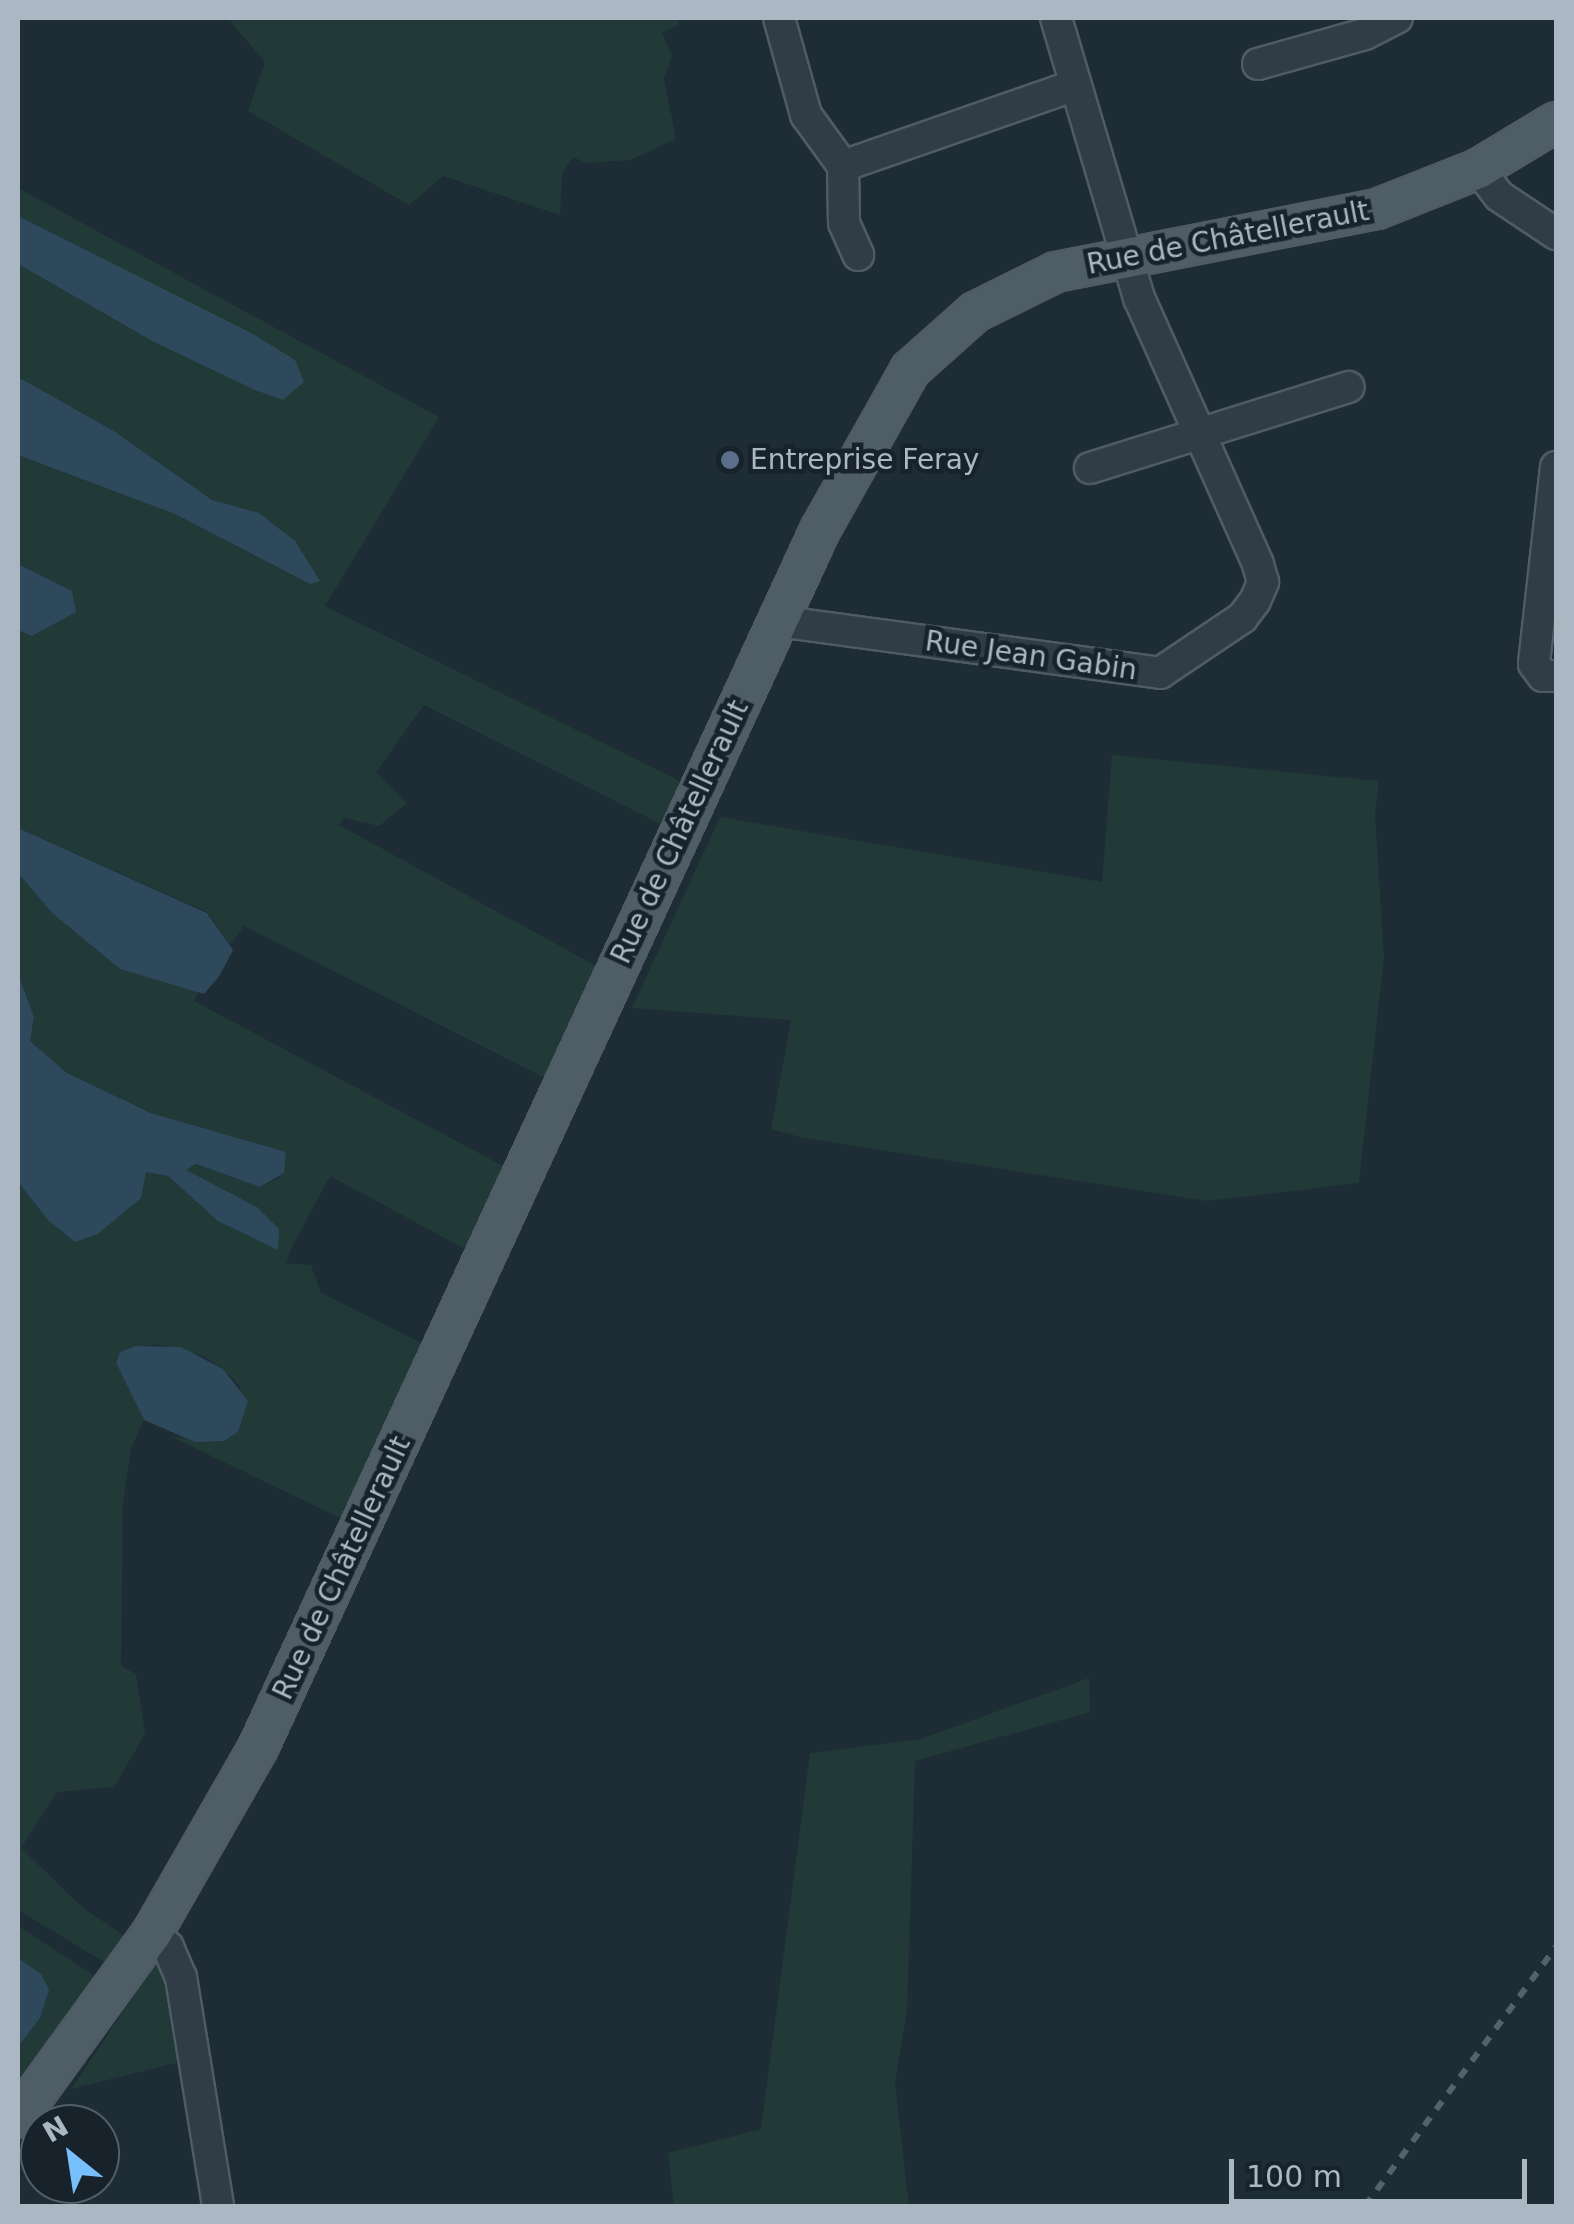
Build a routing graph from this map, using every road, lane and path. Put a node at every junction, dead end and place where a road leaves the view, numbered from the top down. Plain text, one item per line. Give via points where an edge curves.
1 (779, 18) edge
2 (1056, 18) edge
3 (1398, 18) edge
4 (1258, 64) dead end
5 (1073, 86) junction
6 (1556, 122) edge
7 (843, 166) junction
8 (1478, 170) junction
9 (1556, 234) edge
10 (1124, 255) junction
11 (858, 256) dead end
12 (1349, 387) dead end
13 (1198, 431) junction
14 (1556, 467) edge
15 (1090, 468) dead end
16 (777, 621) junction
17 (1556, 676) edge
18 (152, 1933) junction
19 (18, 2118) edge
20 (218, 2206) edge

1 - 7 street via 806,116
2 - 5 street, Rue Jean Gabin
3 - 4 street
5 - 7 street
5 - 10 street, Rue Jean Gabin
6 - 8 main road, Rue de Châtellerault
7 - 11 street via 844,223
8 - 9 street via 1499,196
8 - 10 main road, Rue de Châtellerault via 1377,209
10 - 13 street, Rue Jean Gabin
10 - 16 main road, Rue de Châtellerault via 1014,290 952,329 910,370 862,446
12 - 13 street
13 - 15 street
13 - 16 street, Rue Jean Gabin via 1263,582 1242,618 1160,672
14 - 17 street via 1534,646 1534,664 1543,676
16 - 18 main road, Rue de Châtellerault via 293,1676
18 - 19 main road, Rue de Châtellerault
18 - 20 street via 168,1947 182,1977

